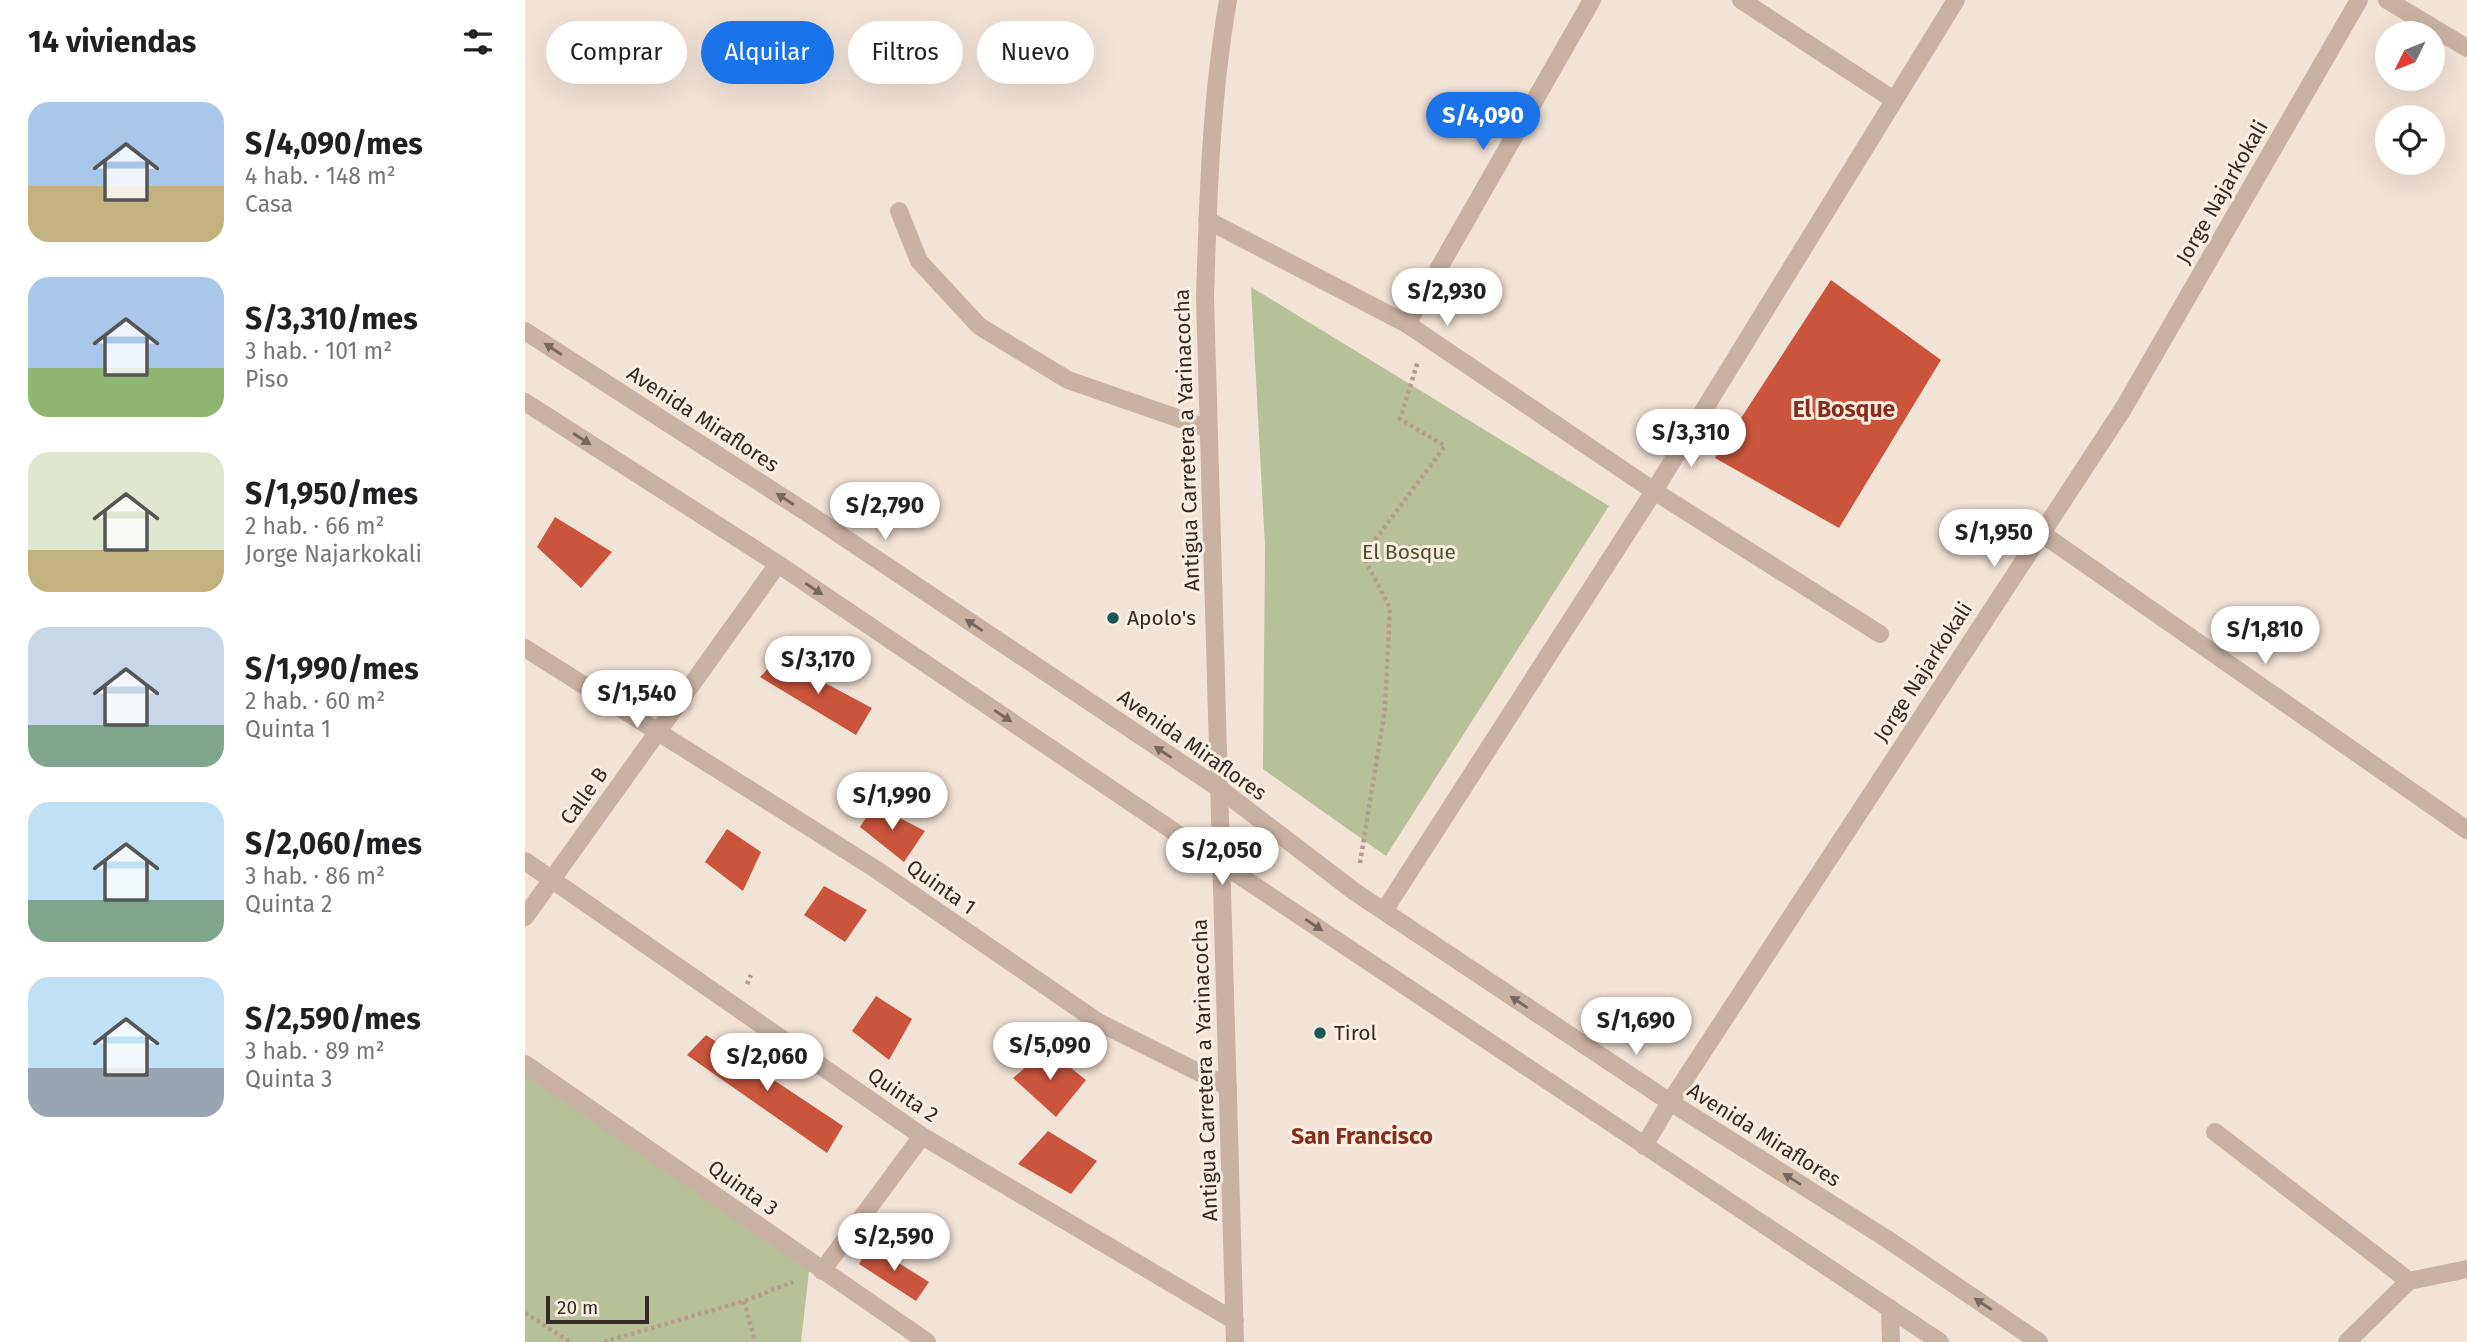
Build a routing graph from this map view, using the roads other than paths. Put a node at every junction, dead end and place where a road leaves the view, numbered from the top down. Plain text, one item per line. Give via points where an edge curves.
1 (1228, 0) edge
2 (1592, 0) edge
3 (1741, 0) edge
4 (1956, 0) edge
5 (2359, 0) edge
6 (2387, 0) edge
7 (2467, 48) edge
8 (1894, 100) junction
9 (899, 211) dead end
10 (1207, 220) junction
11 (1407, 324) junction
12 (525, 331) edge
13 (525, 402) edge
14 (1209, 429) junction
15 (1654, 491) junction
16 (2041, 533) junction
17 (778, 565) junction
18 (1880, 634) dead end
19 (525, 648) edge
20 (659, 733) junction
21 (1220, 789) junction
22 (2467, 830) edge
23 (525, 861) edge
24 (1222, 864) junction
25 (552, 879) junction
26 (1384, 911) junction
27 (525, 917) edge
28 (529, 1067) edge
29 (1228, 1087) junction
30 (1670, 1102) junction
31 (2215, 1132) dead end
32 (922, 1136) junction
33 (1644, 1146) junction
34 (2467, 1269) edge
35 (822, 1271) junction
36 (2409, 1281) junction
37 (1890, 1308) junction
38 (1235, 1321) junction
39 (927, 1342) edge
40 (1235, 1342) edge
41 (1891, 1342) edge
42 (1940, 1342) edge
43 (2039, 1342) edge
44 (2347, 1342) edge

1 - 10 street, Antigua Carretera a Yarinacocha via 1209,157
2 - 11 street
3 - 8 street
4 - 8 street
5 - 16 street, Jorge Najarkokali via 2123,409
6 - 7 street
8 - 15 street
9 - 14 street via 919,261 979,326 1068,380
10 - 11 street
10 - 14 street, Antigua Carretera a Yarinacocha
11 - 15 street
21 -> 12 street, Avenida Miraflores
13 -> 17 street
14 - 21 street, Antigua Carretera a Yarinacocha
15 - 18 street
15 - 26 street
16 - 22 street
16 - 30 street, Jorge Najarkokali
17 - 20 street, Calle B
17 -> 24 street
19 - 20 street, Quinta 1
20 - 25 street, Calle B
20 - 29 street, Quinta 1 via 877,870 1098,1022
21 - 24 street, Antigua Carretera a Yarinacocha
21 - 26 street, Avenida Miraflores
23 - 25 street, Quinta 2
24 - 29 street, Antigua Carretera a Yarinacocha
24 -> 33 street
25 - 27 street, Calle B
25 - 32 street, Quinta 2
30 -> 26 street, Avenida Miraflores
28 - 35 street, Quinta 3
29 - 38 street, Antigua Carretera a Yarinacocha
30 - 33 street, Jorge Najarkokali
43 -> 30 street, Avenida Miraflores
31 - 36 street
32 - 35 street
32 - 38 street, Quinta 2
33 - 37 street
34 - 36 street
35 - 39 street, Quinta 3
36 - 44 street
37 - 41 street
37 - 42 street
38 - 40 street, Antigua Carretera a Yarinacocha

